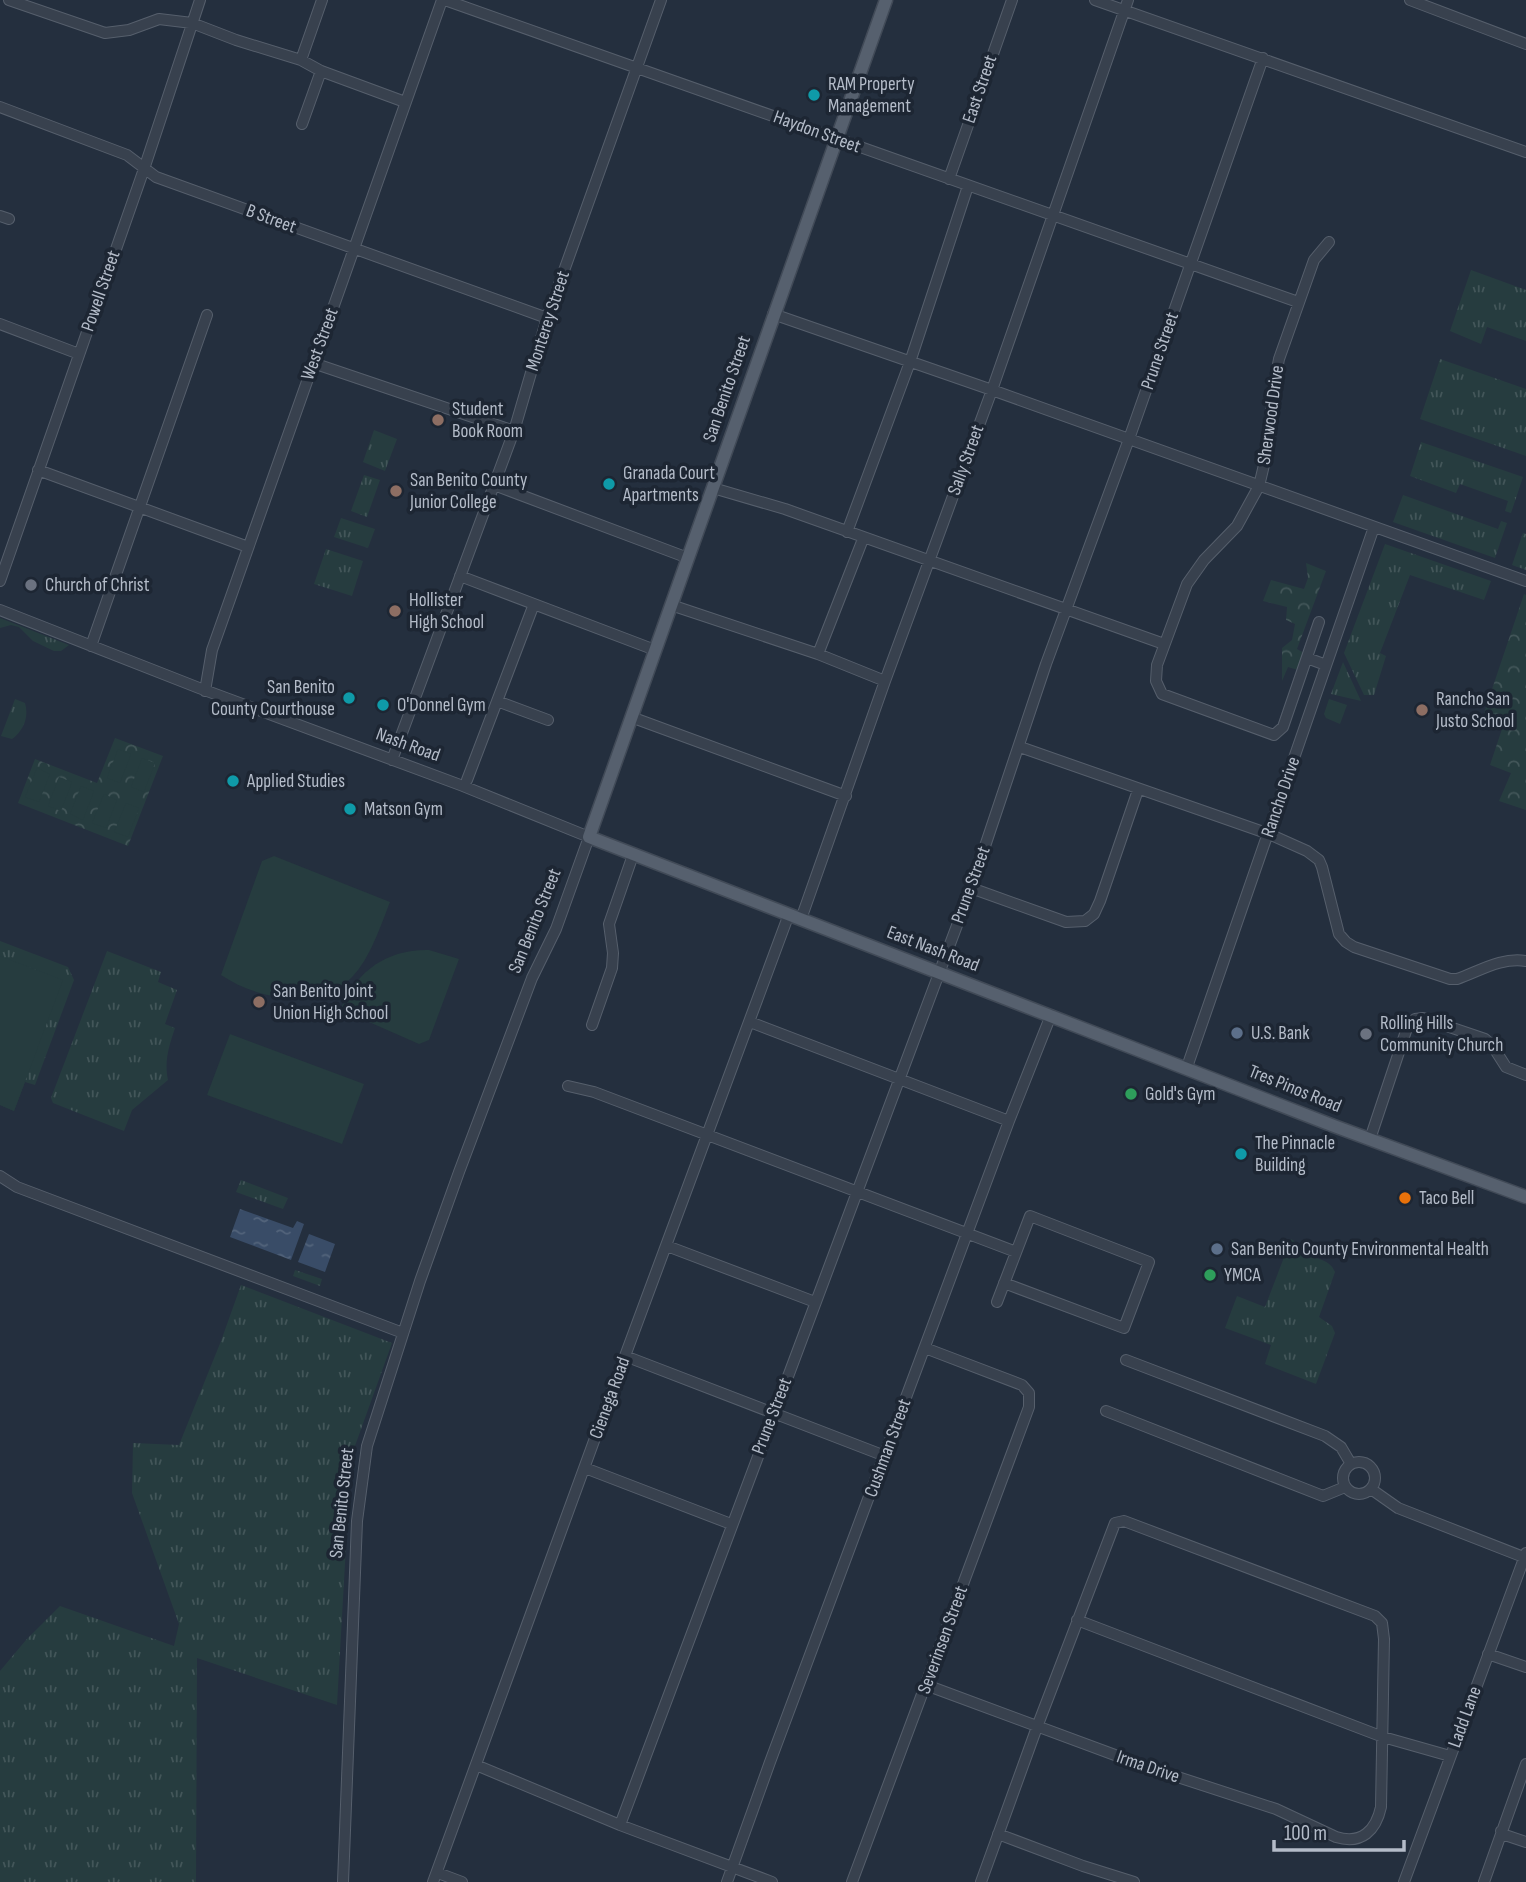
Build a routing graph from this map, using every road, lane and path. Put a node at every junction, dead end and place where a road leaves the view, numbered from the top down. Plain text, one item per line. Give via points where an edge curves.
1 (9, 0) edge
2 (200, 0) edge
3 (322, 0) edge
4 (443, 0) edge
5 (661, 0) edge
6 (886, 0) edge
7 (1012, 0) edge
8 (1095, 0) edge
9 (1410, 0) edge
10 (1127, 5) edge
11 (192, 23) junction
12 (1526, 44) edge
13 (1263, 58) junction
14 (301, 60) junction
15 (636, 68) junction
16 (321, 71) junction
17 (405, 102) junction
18 (0, 107) edge
19 (302, 124) dead end
20 (835, 139) junction
21 (1526, 152) edge
22 (144, 169) junction
23 (949, 179) junction
24 (968, 186) junction
25 (1052, 216) junction
26 (1329, 242) dead end
27 (354, 249) junction
28 (1190, 264) junction
29 (1298, 302) junction
30 (773, 314) junction
31 (207, 315) dead end
32 (547, 318) junction
33 (0, 324) edge
34 (79, 354) junction
35 (911, 362) junction
36 (313, 363) junction
37 (992, 390) junction
38 (514, 431) junction
39 (1129, 439) junction
40 (38, 470) junction
41 (495, 485) junction
42 (1259, 486) junction
43 (713, 488) junction
44 (141, 509) junction
45 (1374, 527) junction
46 (847, 532) junction
47 (863, 539) junction
48 (248, 547) junction
49 (688, 558) junction
50 (929, 561) junction
51 (460, 576) junction
52 (0, 581) edge
53 (1526, 581) edge
54 (534, 604) junction
55 (671, 605) junction
56 (0, 610) edge
57 (1065, 610) junction
58 (1320, 622) dead end
59 (1164, 644) junction
60 (91, 646) junction
61 (655, 650) junction
62 (818, 654) junction
63 (1307, 658) junction
64 (1326, 665) junction
65 (885, 681) junction
66 (205, 691) junction
67 (497, 701) junction
68 (631, 717) junction
69 (548, 720) dead end
70 (1020, 747) junction
71 (392, 760) junction
72 (467, 780) dead end
73 (1139, 790) junction
74 (846, 796) junction
75 (1269, 834) junction
76 (589, 837) junction
77 (633, 855) junction
78 (971, 888) junction
79 (795, 917) junction
80 (1526, 961) edge
81 (938, 971) junction
82 (1051, 1015) junction
83 (750, 1022) junction
84 (592, 1025) dead end
85 (1187, 1067) junction
86 (1526, 1075) edge
87 (899, 1078) junction
88 (568, 1086) dead end
89 (1009, 1121) junction
90 (708, 1136) junction
91 (1370, 1139) junction
92 (0, 1176) edge
93 (857, 1192) junction
94 (1526, 1197) edge
95 (967, 1233) junction
96 (667, 1246) junction
97 (1016, 1252) junction
98 (1004, 1283) junction
99 (815, 1302) junction
100 (997, 1302) dead end
101 (403, 1333) junction
102 (925, 1348) junction
103 (625, 1356) junction
104 (1126, 1360) dead end
105 (1106, 1411) dead end
106 (774, 1412) junction
107 (885, 1456) junction
108 (1351, 1464) junction
109 (585, 1468) junction
110 (1345, 1488) junction
111 (1371, 1489) junction
112 (731, 1524) junction
113 (1526, 1556) edge
114 (1077, 1620) junction
115 (1488, 1654) junction
116 (1526, 1667) edge
117 (926, 1685) junction
118 (1037, 1727) junction
119 (1383, 1737) junction
120 (1451, 1756) junction
121 (1526, 1764) edge
122 (476, 1765) junction
123 (620, 1825) junction
124 (1501, 1831) junction
125 (998, 1834) junction
126 (1526, 1842) edge
127 (733, 1867) junction
128 (435, 1877) edge
129 (342, 1882) edge
130 (462, 1882) edge
131 (727, 1882) edge
132 (772, 1882) edge
133 (852, 1882) edge
134 (981, 1882) edge
135 (1134, 1882) edge
136 (1404, 1882) edge
137 (1483, 1882) edge

1 - 11 street via 105,33 159,19
2 - 11 street, Powell Street
3 - 14 street
4 - 15 street, Haydon Street
4 - 17 street, West Street
5 - 15 street, Monterey Street
6 - 20 main road, San Benito Street
7 - 23 street, East Street
8 - 10 street
9 - 12 street
10 - 13 street
10 - 25 street, Sally Street
11 - 14 street
11 - 22 street, Powell Street
13 - 21 street
13 - 28 street, Prune Street
14 - 16 street
15 - 20 street, Haydon Street
15 - 32 street, Monterey Street
16 - 17 street
16 - 19 street
17 - 27 street, West Street
18 - 22 street, B Street via 127,155
20 - 23 street, Haydon Street
20 - 30 main road, San Benito Street
22 - 27 street, B Street
22 - 34 street, Powell Street
23 - 24 street, Haydon Street
24 - 25 street, Haydon Street
24 - 35 street
25 - 28 street, Haydon Street
25 - 37 street, Sally Street
26 - 29 street, Sherwood Drive via 1314,260
27 - 32 street, B Street
27 - 36 street, West Street
28 - 29 street, Haydon Street
28 - 39 street, Prune Street
29 - 42 street, Sherwood Drive via 1275,376 1269,444
30 - 35 street
30 - 43 main road, San Benito Street
31 - 44 street
32 - 38 street, Monterey Street
33 - 34 street
34 - 40 street, Powell Street
35 - 37 street
35 - 46 street
36 - 38 street
36 - 48 street, West Street
37 - 39 street
37 - 50 street, Sally Street
38 - 41 street, Monterey Street
39 - 42 street
39 - 57 street, Prune Street
40 - 44 street
40 - 52 street, Powell Street
41 - 49 street
41 - 51 street, Monterey Street
42 - 45 street
42 - 59 street, Sherwood Drive via 1237,526 1193,574
43 - 46 street
43 - 49 main road, San Benito Street
44 - 48 street
44 - 60 street
45 - 53 street
45 - 64 street, Rancho Drive
46 - 47 street
47 - 50 street
47 - 62 street
48 - 66 street, West Street via 212,650
49 - 55 main road, San Benito Street
50 - 57 street
50 - 65 street, Sally Street
51 - 54 street
51 - 71 street, Monterey Street
54 - 61 street
54 - 67 street
55 - 61 main road, San Benito Street
55 - 62 street
56 - 60 street, Nash Road
57 - 59 street
57 - 70 street, Prune Street
58 - 63 street
59 - 63 street, Sherwood Drive via 1156,681 1162,694 1274,735 1283,727
60 - 66 street, Nash Road
61 - 68 main road, San Benito Street
62 - 65 street
63 - 64 street
64 - 75 street, Rancho Drive
65 - 74 street, Sally Street
66 - 71 street, Nash Road
67 - 69 street
67 - 72 street
68 - 74 street
68 - 76 main road, San Benito Street
70 - 73 street
70 - 78 street, Prune Street
71 - 76 street, Nash Road
73 - 75 street
73 - 78 street via 1100,901 1085,921 1066,922
74 - 79 street, Sally Street
75 - 80 street via 1319,860 1339,934 1354,947 1450,979 1502,962
75 - 85 street, Rancho Drive
76 - 77 main road, Nash Road
76 - 101 street, San Benito Street via 556,929 532,978
77 - 79 main road, Nash Road
77 - 84 street via 609,924 612,968
78 - 81 street, Prune Street
79 - 81 main road, East Nash Road
79 - 83 street, Cienega Road
81 - 82 main road, East Nash Road
81 - 87 street, Prune Street
82 - 85 main road, Tres Pinos Road
82 - 89 street, Cushman Street
83 - 87 street
83 - 90 street, Cienega Road
85 - 91 main road, Tres Pinos Road
86 - 91 street via 1506,1068 1485,1039 1415,1019 1407,1028
87 - 89 street
87 - 93 street, Prune Street
88 - 90 street
89 - 95 street, Cushman Street
90 - 93 street
90 - 96 street, Cienega Road
91 - 94 main road, Tres Pinos Road
92 - 101 street via 30,1192
93 - 95 street
93 - 99 street, Prune Street
95 - 97 street
95 - 102 street, Cushman Street
96 - 99 street
96 - 103 street, Cienega Road
97 - 98 street
97 - 98 street via 1030,1216 1149,1262 1124,1328
98 - 100 street
99 - 106 street, Prune Street
101 - 129 street, San Benito Street via 367,1446 358,1505
102 - 107 street, Cushman Street
102 - 117 street, Severinsen Street via 1022,1385 1030,1398
103 - 106 street
103 - 109 street, Cienega Road
104 - 108 street via 1325,1436 1341,1447
105 - 110 street via 1323,1496
106 - 107 street
106 - 112 street, Prune Street
107 - 127 street, Cushman Street
108 - 110 street via 1343,1472
108 - 111 street via 1362,1462 1371,1468 1375,1478
109 - 112 street
109 - 122 street, Cienega Road
110 - 111 street via 1358,1495
111 - 113 street via 1398,1508
112 - 123 street, Prune Street
113 - 115 street, Ladd Lane
114 - 118 street
114 - 119 street
114 - 119 street via 1112,1527 1124,1521 1349,1606 1380,1621 1383,1631
115 - 116 street
115 - 120 street, Ladd Lane
117 - 118 street, Irma Drive
117 - 133 street, Severinsen Street
118 - 119 street, Irma Drive via 1264,1804 1350,1839 1376,1825 1381,1807
118 - 125 street
119 - 120 street
120 - 136 street, Ladd Lane
121 - 124 street
122 - 123 street
122 - 128 street, Cienega Road
123 - 127 street
124 - 126 street
124 - 137 street
125 - 134 street
125 - 135 street
127 - 131 street, Cushman Street
127 - 132 street
128 - 130 street

